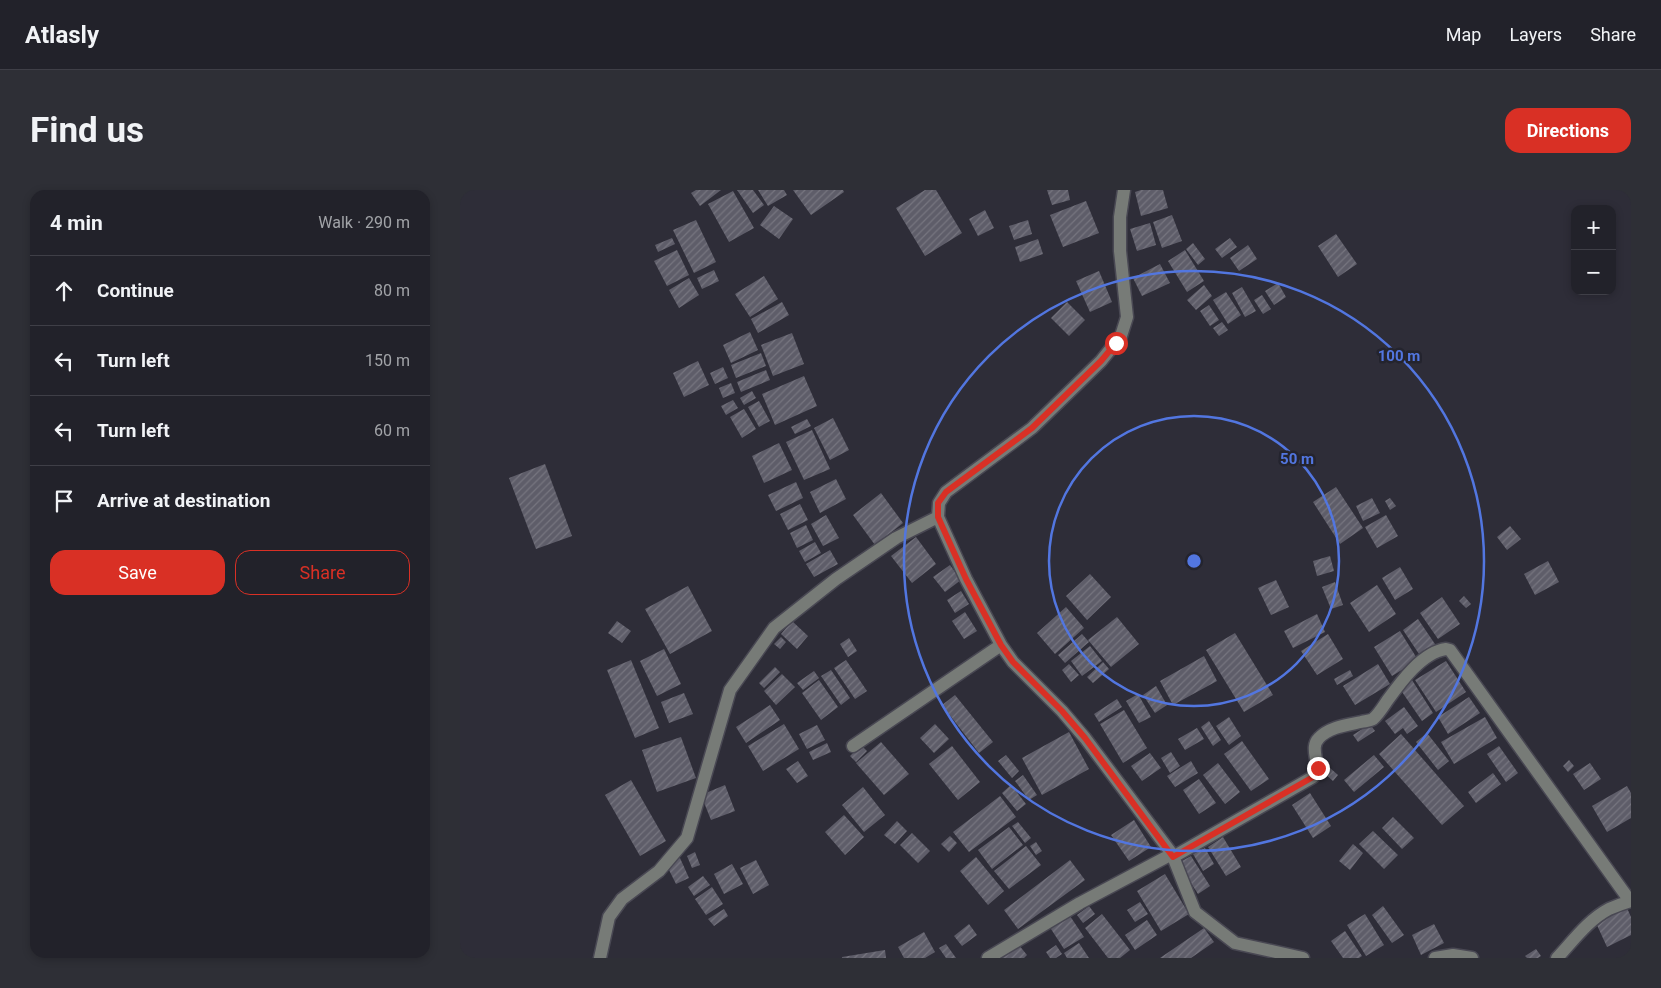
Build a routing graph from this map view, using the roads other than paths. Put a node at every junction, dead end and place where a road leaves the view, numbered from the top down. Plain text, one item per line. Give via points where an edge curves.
1 (1124, 190) edge
2 (938, 517) junction
3 (1001, 645) junction
4 (853, 746) dead end
5 (1173, 856) junction
6 (1631, 901) edge
7 (600, 958) edge
8 (988, 958) edge
9 (1303, 958) edge
10 (1435, 958) edge
11 (1472, 958) edge
12 (1557, 958) edge

1 - 2 street via 1120,251 1126,317 1121,336 1101,361 1032,428 946,492 938,503
2 - 3 street
2 - 7 street via 896,538 774,628 730,690 687,838 659,871 622,899 609,917
3 - 4 street
3 - 5 street via 1085,738
5 - 6 street via 1313,777 1318,768 1314,747 1318,738 1335,728 1373,719 1414,668 1446,648
5 - 8 street via 1080,903
5 - 9 street via 1195,912 1235,943
6 - 12 street via 1599,916
10 - 11 street

